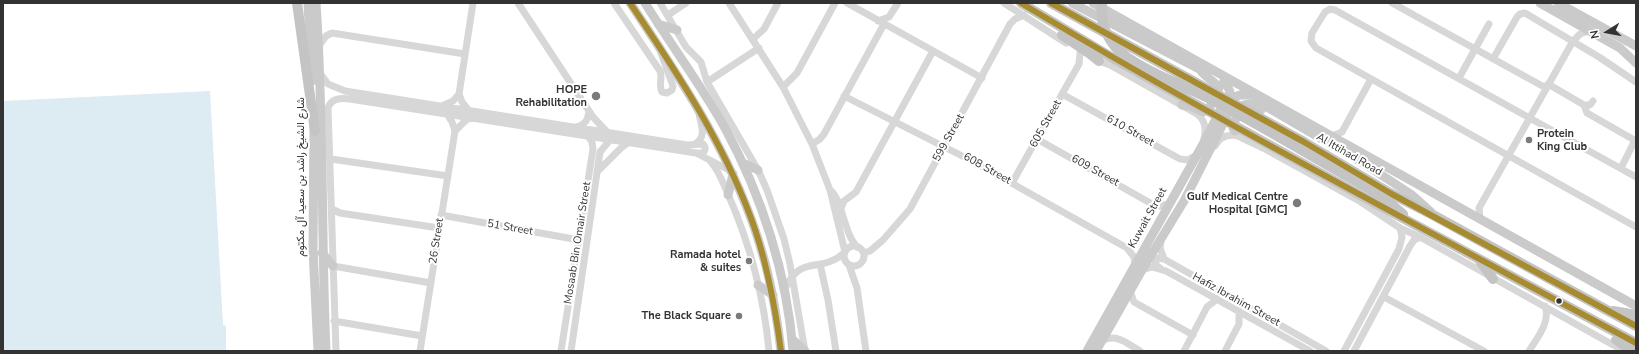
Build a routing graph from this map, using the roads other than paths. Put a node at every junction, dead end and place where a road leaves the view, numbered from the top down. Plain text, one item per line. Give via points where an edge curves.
1 (297, 3) edge
2 (308, 3) edge
3 (316, 3) edge
4 (473, 3) edge
5 (518, 3) edge
6 (614, 3) edge
7 (630, 3) edge
8 (660, 3) edge
9 (686, 3) edge
10 (729, 3) edge
11 (778, 3) edge
12 (835, 3) edge
13 (847, 3) edge
14 (898, 3) edge
15 (1021, 3) edge
16 (1051, 3) edge
17 (1072, 3) edge
18 (1093, 3) edge
19 (1102, 3) edge
20 (1392, 3) edge
21 (1540, 3) edge
22 (1558, 3) edge
23 (1006, 4) edge
24 (648, 5) edge
25 (1328, 6) edge
26 (1110, 8) edge
27 (668, 14) junction
28 (1040, 14) junction
29 (1024, 15) junction
30 (1123, 20) junction
31 (881, 22) junction
32 (657, 23) junction
33 (1574, 23) junction
34 (1010, 24) junction
35 (1490, 24) dead end
36 (677, 30) junction
37 (1589, 31) junction
38 (1132, 34) junction
39 (753, 39) junction
40 (1574, 40) junction
41 (658, 45) junction
42 (319, 46) junction
43 (1636, 46) edge
44 (759, 48) junction
45 (1475, 49) junction
46 (933, 51) junction
47 (1080, 52) junction
48 (465, 54) junction
49 (1094, 59) junction
50 (1493, 59) junction
51 (1636, 63) edge
52 (1079, 64) junction
53 (1201, 70) junction
54 (320, 72) junction
55 (982, 78) junction
56 (1459, 78) junction
57 (1371, 79) junction
58 (1224, 81) junction
59 (707, 82) junction
60 (1636, 82) edge
61 (1547, 86) junction
62 (783, 87) junction
63 (340, 90) junction
64 (459, 94) junction
65 (1062, 94) junction
66 (1248, 95) junction
67 (844, 96) junction
68 (1231, 98) junction
69 (339, 99) junction
70 (1593, 101) dead end
71 (1182, 105) junction
72 (1584, 105) junction
73 (441, 106) junction
74 (698, 108) junction
75 (589, 111) junction
76 (447, 114) junction
77 (470, 114) junction
78 (1281, 116) junction
79 (1530, 117) junction
80 (895, 123) junction
81 (576, 127) junction
82 (315, 131) junction
83 (455, 131) junction
84 (607, 132) junction
85 (1342, 132) junction
86 (588, 136) junction
87 (1332, 136) junction
88 (1037, 139) junction
89 (610, 140) junction
90 (1636, 140) edge
91 (628, 142) junction
92 (1343, 143) junction
93 (695, 144) junction
94 (812, 144) junction
95 (330, 145) junction
96 (1301, 145) junction
97 (944, 147) junction
98 (1263, 148) junction
99 (596, 150) junction
100 (1200, 150) junction
101 (322, 152) junction
102 (696, 153) junction
103 (1509, 155) junction
104 (331, 159) junction
105 (709, 159) junction
106 (742, 163) junction
107 (1190, 167) junction
108 (1621, 168) junction
109 (758, 170) junction
110 (598, 171) junction
111 (1395, 172) junction
112 (732, 173) junction
113 (1197, 175) junction
114 (448, 176) junction
115 (1636, 177) edge
116 (1012, 183) junction
117 (830, 190) junction
118 (1404, 190) junction
119 (728, 195) junction
120 (1187, 196) junction
121 (1350, 196) junction
122 (836, 198) junction
123 (847, 199) junction
124 (1369, 200) junction
125 (1152, 204) junction
126 (1169, 204) junction
127 (1479, 208) junction
128 (332, 209) junction
129 (840, 211) junction
130 (1469, 213) junction
131 (441, 215) junction
132 (1433, 215) junction
133 (1160, 219) junction
134 (1480, 219) junction
135 (1411, 222) junction
136 (1636, 227) edge
137 (439, 228) junction
138 (1400, 228) junction
139 (1420, 237) junction
140 (1161, 239) junction
141 (579, 240) junction
142 (878, 245) junction
143 (858, 247) junction
144 (1127, 248) junction
145 (1145, 248) junction
146 (1403, 251) junction
147 (322, 253) junction
148 (845, 253) junction
149 (864, 253) junction
150 (1478, 258) junction
151 (1164, 259) junction
152 (830, 262) junction
153 (862, 262) junction
154 (790, 264) junction
155 (820, 264) junction
156 (848, 264) junction
157 (334, 266) junction
158 (1139, 267) junction
159 (1161, 268) junction
160 (800, 269) junction
161 (793, 275) junction
162 (1494, 279) junction
163 (431, 283) junction
164 (758, 284) junction
165 (857, 288) junction
166 (1130, 291) junction
167 (784, 292) junction
168 (1207, 293) junction
169 (773, 295) junction
170 (1384, 297) junction
171 (1218, 299) junction
172 (1114, 302) junction
173 (1545, 306) junction
174 (1636, 306) edge
175 (1207, 307) junction
176 (1239, 311) junction
177 (1609, 311) junction
178 (1562, 315) junction
179 (1636, 315) edge
180 (1250, 318) junction
181 (334, 321) junction
182 (1546, 321) junction
183 (1113, 322) junction
184 (1239, 324) junction
185 (1636, 326) edge
186 (1610, 330) junction
187 (1097, 332) junction
188 (1193, 335) junction
189 (422, 336) junction
190 (792, 339) junction
191 (1102, 341) junction
192 (1636, 343) edge
193 (1346, 348) edge
194 (1354, 350) edge
195 (318, 351) edge
196 (326, 351) edge
197 (336, 351) edge
198 (420, 351) edge
199 (561, 351) edge
200 (571, 351) edge
201 (768, 351) edge
202 (781, 351) edge
203 (792, 351) edge
204 (805, 351) edge
205 (836, 351) edge
206 (866, 351) edge
207 (1087, 351) edge
208 (1095, 351) edge
209 (1140, 351) edge
210 (1184, 351) edge
211 (1226, 351) edge
212 (1310, 351) edge
213 (1326, 351) edge
214 (1484, 351) edge
215 (1529, 351) edge
216 (1624, 351) edge
217 (1632, 351) edge

1 - 82 highway
2 - 82 main road, شارع الشيخ راشد بن سعيد آل مكتوم
3 - 42 main road, شارع الشيخ راشد بن سعيد آل مكتوم
4 - 48 street
5 - 75 street
6 - 41 street via 660,71 660,89 667,93 673,86
7 - 41 main road
8 - 27 street
9 - 27 street
10 - 39 street
11 - 39 street via 764,29
12 - 62 street via 798,73
13 - 31 street
14 - 31 street via 889,17
15 - 28 highway
16 - 96 highway, Al Ittihad Road
17 - 38 main road
18 - 26 main road
19 - 96 highway via 1101,14 1107,34 1126,56
20 - 45 street
21 - 33 main road
22 - 43 main road
23 - 29 street
23 - 34 street via 1011,17
24 - 32 main road
25 - 56 street
25 - 57 street via 1312,34 1312,44
26 - 30 main road
27 - 36 street
28 - 49 highway via 1051,27
28 - 124 highway via 1116,60
29 - 34 street, 599 Street
29 - 47 street
30 - 38 main road
30 - 87 main road
31 - 46 street
31 - 67 street
32 - 36 main road
32 - 106 main road via 712,105
33 - 37 main road
33 - 40 street
34 - 55 street, 599 Street
35 - 45 street
36 - 59 street via 688,50 701,62
37 - 40 street
37 - 51 main road via 1620,48
38 - 53 main road
39 - 44 street
40 - 50 street via 1522,13 1517,17
40 - 60 street
40 - 61 street
41 - 74 main road
42 - 48 street via 326,36 332,33
42 - 54 main road, شارع الشيخ راشد بن سعيد آل مكتوم
44 - 59 street
44 - 62 street
45 - 50 street
45 - 56 street
46 - 55 street
46 - 80 street
47 - 49 street
47 - 52 street, 605 Street
48 - 64 street
49 - 52 street
49 - 71 street via 1110,65
50 - 61 street
52 - 65 street, 605 Street
53 - 58 main road
53 - 71 main road via 1219,88 1209,109 1203,112
54 - 63 street via 328,84
54 - 101 main road, شارع الشيخ راشد بن سعيد آل مكتوم
55 - 97 street, 599 Street
56 - 79 street
57 - 85 street
57 - 103 street
58 - 66 main road
58 - 68 main road
59 - 109 street
61 - 72 street
61 - 79 street
62 - 94 street
63 - 69 street via 333,93
63 - 73 street
64 - 73 street via 450,104
64 - 77 street
65 - 88 street, 605 Street
65 - 100 street, 610 Street via 1180,159 1188,160
66 - 68 main road
66 - 78 main road
67 - 80 street, 608 Street
67 - 94 street via 822,137
68 - 100 main road, Kuwait Street via 1222,107
68 - 113 main road, Kuwait Street via 1230,110
69 - 76 street
69 - 95 street via 332,101 328,108
70 - 72 street via 1590,105
71 - 100 street via 1204,121 1205,130
72 - 90 street via 1586,112
73 - 77 street
74 - 93 street via 703,134
74 - 112 main road
75 - 81 street via 587,120
75 - 84 street
76 - 77 street
76 - 83 street
77 - 81 street
77 - 83 street
77 - 86 street
78 - 98 main road via 1269,115 1247,104 1233,122 1234,130
78 - 118 main road via 1360,161
79 - 103 street
79 - 108 street
80 - 97 street, 608 Street
80 - 123 street via 856,192
81 - 84 street
82 - 195 main road, شارع الشيخ راشد بن سعيد آل مكتوم via 313,250
83 - 114 street, 26 Street
84 - 93 street via 687,145
85 - 87 street
85 - 92 street
86 - 89 street
86 - 99 street, Mosaab Bin Omair Street
87 - 92 main road
88 - 116 street, 605 Street
88 - 125 street, 609 Street
89 - 91 street
89 - 99 street
90 - 108 street
91 - 102 street
91 - 110 street
92 - 111 main road
93 - 102 street via 703,144 706,148 702,153
94 - 117 street
95 - 101 main road
95 - 104 street
96 - 132 highway, Al Ittihad Road
96 - 135 highway via 1378,194
97 - 116 street, 608 Street
97 - 142 street, 599 Street via 910,209
98 - 113 street via 1237,136 1226,136 1216,144
98 - 121 street
99 - 110 street, Mosaab Bin Omair Street
99 - 141 street, Mosaab Bin Omair Street
100 - 107 main road, Kuwait Street
101 - 147 main road, شارع الشيخ راشد بن سعيد آل مكتوم
102 - 105 street
103 - 127 street
103 - 136 street
104 - 114 street
104 - 128 street
105 - 112 street
105 - 119 street via 717,169
106 - 109 main road
106 - 167 main road via 768,229
107 - 120 main road via 1194,172 1186,187
107 - 126 main road, Kuwait Street
108 - 115 street
109 - 154 street via 776,214
110 - 200 street, Mosaab Bin Omair Street
111 - 118 main road
111 - 130 main road
112 - 119 main road
112 - 169 main road via 756,231
113 - 120 main road, Kuwait Street
114 - 131 street, 26 Street
116 - 144 street, 608 Street
117 - 122 street
117 - 148 street
118 - 132 main road
119 - 164 street via 743,230
120 - 140 main road, Kuwait Street
121 - 124 highway
121 - 138 street
122 - 123 street
122 - 129 street
123 - 129 street
124 - 135 highway
125 - 126 street, 609 Street
125 - 133 street
126 - 133 main road, Kuwait Street
127 - 130 street
127 - 134 street
128 - 137 street via 340,213
128 - 157 street
129 - 143 street via 848,234
130 - 134 main road
131 - 137 street, 26 Street
131 - 141 street, 51 Street
132 - 177 highway, Al Ittihad Road
133 - 145 main road, Kuwait Street
134 - 174 main road
135 - 150 highway
137 - 163 street, 26 Street
138 - 139 street
138 - 146 street
139 - 146 street
139 - 162 street
140 - 151 street via 1160,248
140 - 158 main road, Kuwait Street
141 - 199 street, Mosaab Bin Omair Street
142 - 149 street, 599 Street via 870,252
142 - 153 street, 599 Street
143 - 148 street via 852,246
143 - 149 street
144 - 145 street, 608 Street
144 - 158 street
145 - 158 main road, Kuwait Street
146 - 170 street
146 - 193 street
147 - 157 main road
147 - 196 main road, شارع الشيخ راشد بن سعيد آل مكتوم
148 - 152 street
148 - 156 street via 844,259
149 - 153 street
150 - 162 highway
150 - 186 highway
151 - 159 street via 1155,260 1156,265
151 - 213 street, Hafiz Ibrahim Street
152 - 155 street
152 - 156 street
153 - 156 street via 855,266
153 - 165 street
154 - 160 street
154 - 161 street
155 - 160 street
155 - 205 street
156 - 165 street
157 - 163 street
157 - 181 street
158 - 159 street
158 - 166 main road, Kuwait Street
158 - 172 main road, Kuwait Street
159 - 168 street, Hafiz Ibrahim Street
160 - 161 street
161 - 167 street
161 - 204 street
162 - 173 street
163 - 189 street, 26 Street
164 - 169 main road
164 - 201 street via 766,319
165 - 206 street
166 - 183 main road, Kuwait Street
166 - 188 street via 1134,302
167 - 190 main road
168 - 171 street, Hafiz Ibrahim Street
168 - 175 street
169 - 202 main road
170 - 194 street
170 - 214 street
171 - 175 street
171 - 176 street, Hafiz Ibrahim Street
172 - 183 main road via 1107,319
172 - 187 main road, Kuwait Street
173 - 178 street
173 - 182 street
175 - 188 street
176 - 180 street, Hafiz Ibrahim Street
176 - 184 street
177 - 179 highway
177 - 185 highway, Al Ittihad Road
178 - 182 street
178 - 216 street
180 - 184 street
180 - 212 street, Hafiz Ibrahim Street
181 - 189 street
181 - 197 street
182 - 215 street
183 - 191 main road, Kuwait Street
184 - 211 street
186 - 192 highway
186 - 217 highway via 1616,340
187 - 207 main road, Kuwait Street
187 - 208 main road via 1101,332 1102,335
188 - 210 street
189 - 198 street, 26 Street
190 - 203 main road
190 - 204 main road
191 - 208 main road, Kuwait Street
191 - 209 street via 1115,337
193 - 194 street

